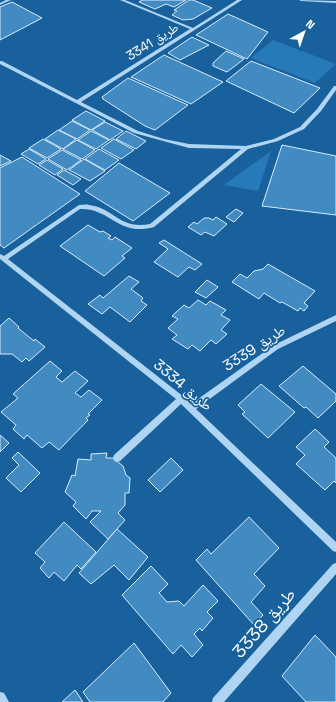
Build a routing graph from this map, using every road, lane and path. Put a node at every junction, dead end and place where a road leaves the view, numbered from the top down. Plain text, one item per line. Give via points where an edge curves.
1 (9, 0) edge
2 (122, 0) edge
3 (240, 0) edge
4 (301, 0) edge
5 (336, 2) edge
6 (0, 4) edge
7 (193, 29) junction
8 (1, 63) edge
9 (336, 88) edge
10 (77, 102) junction
11 (246, 148) junction
12 (2, 258) edge
13 (336, 318) edge
14 (181, 399) junction
15 (191, 408) junction
16 (118, 458) dead end
17 (336, 548) edge
18 (336, 567) edge
19 (0, 697) edge
20 (4, 702) edge
21 (217, 702) edge

1 - 6 street
2 - 7 street
3 - 7 street, طريق 3341
4 - 5 street
7 - 10 street, طريق 3341
8 - 10 street
9 - 11 street via 302,128 276,140
10 - 11 street via 136,132 163,140 189,146
11 - 12 street via 152,226 131,228 92,207 79,207
12 - 14 street, طريق 3334
13 - 15 street, طريق 3339 via 276,347
14 - 15 street, طريق 3334
14 - 16 street
15 - 17 street, طريق 3334
18 - 21 street, طريق 3338
19 - 20 street

